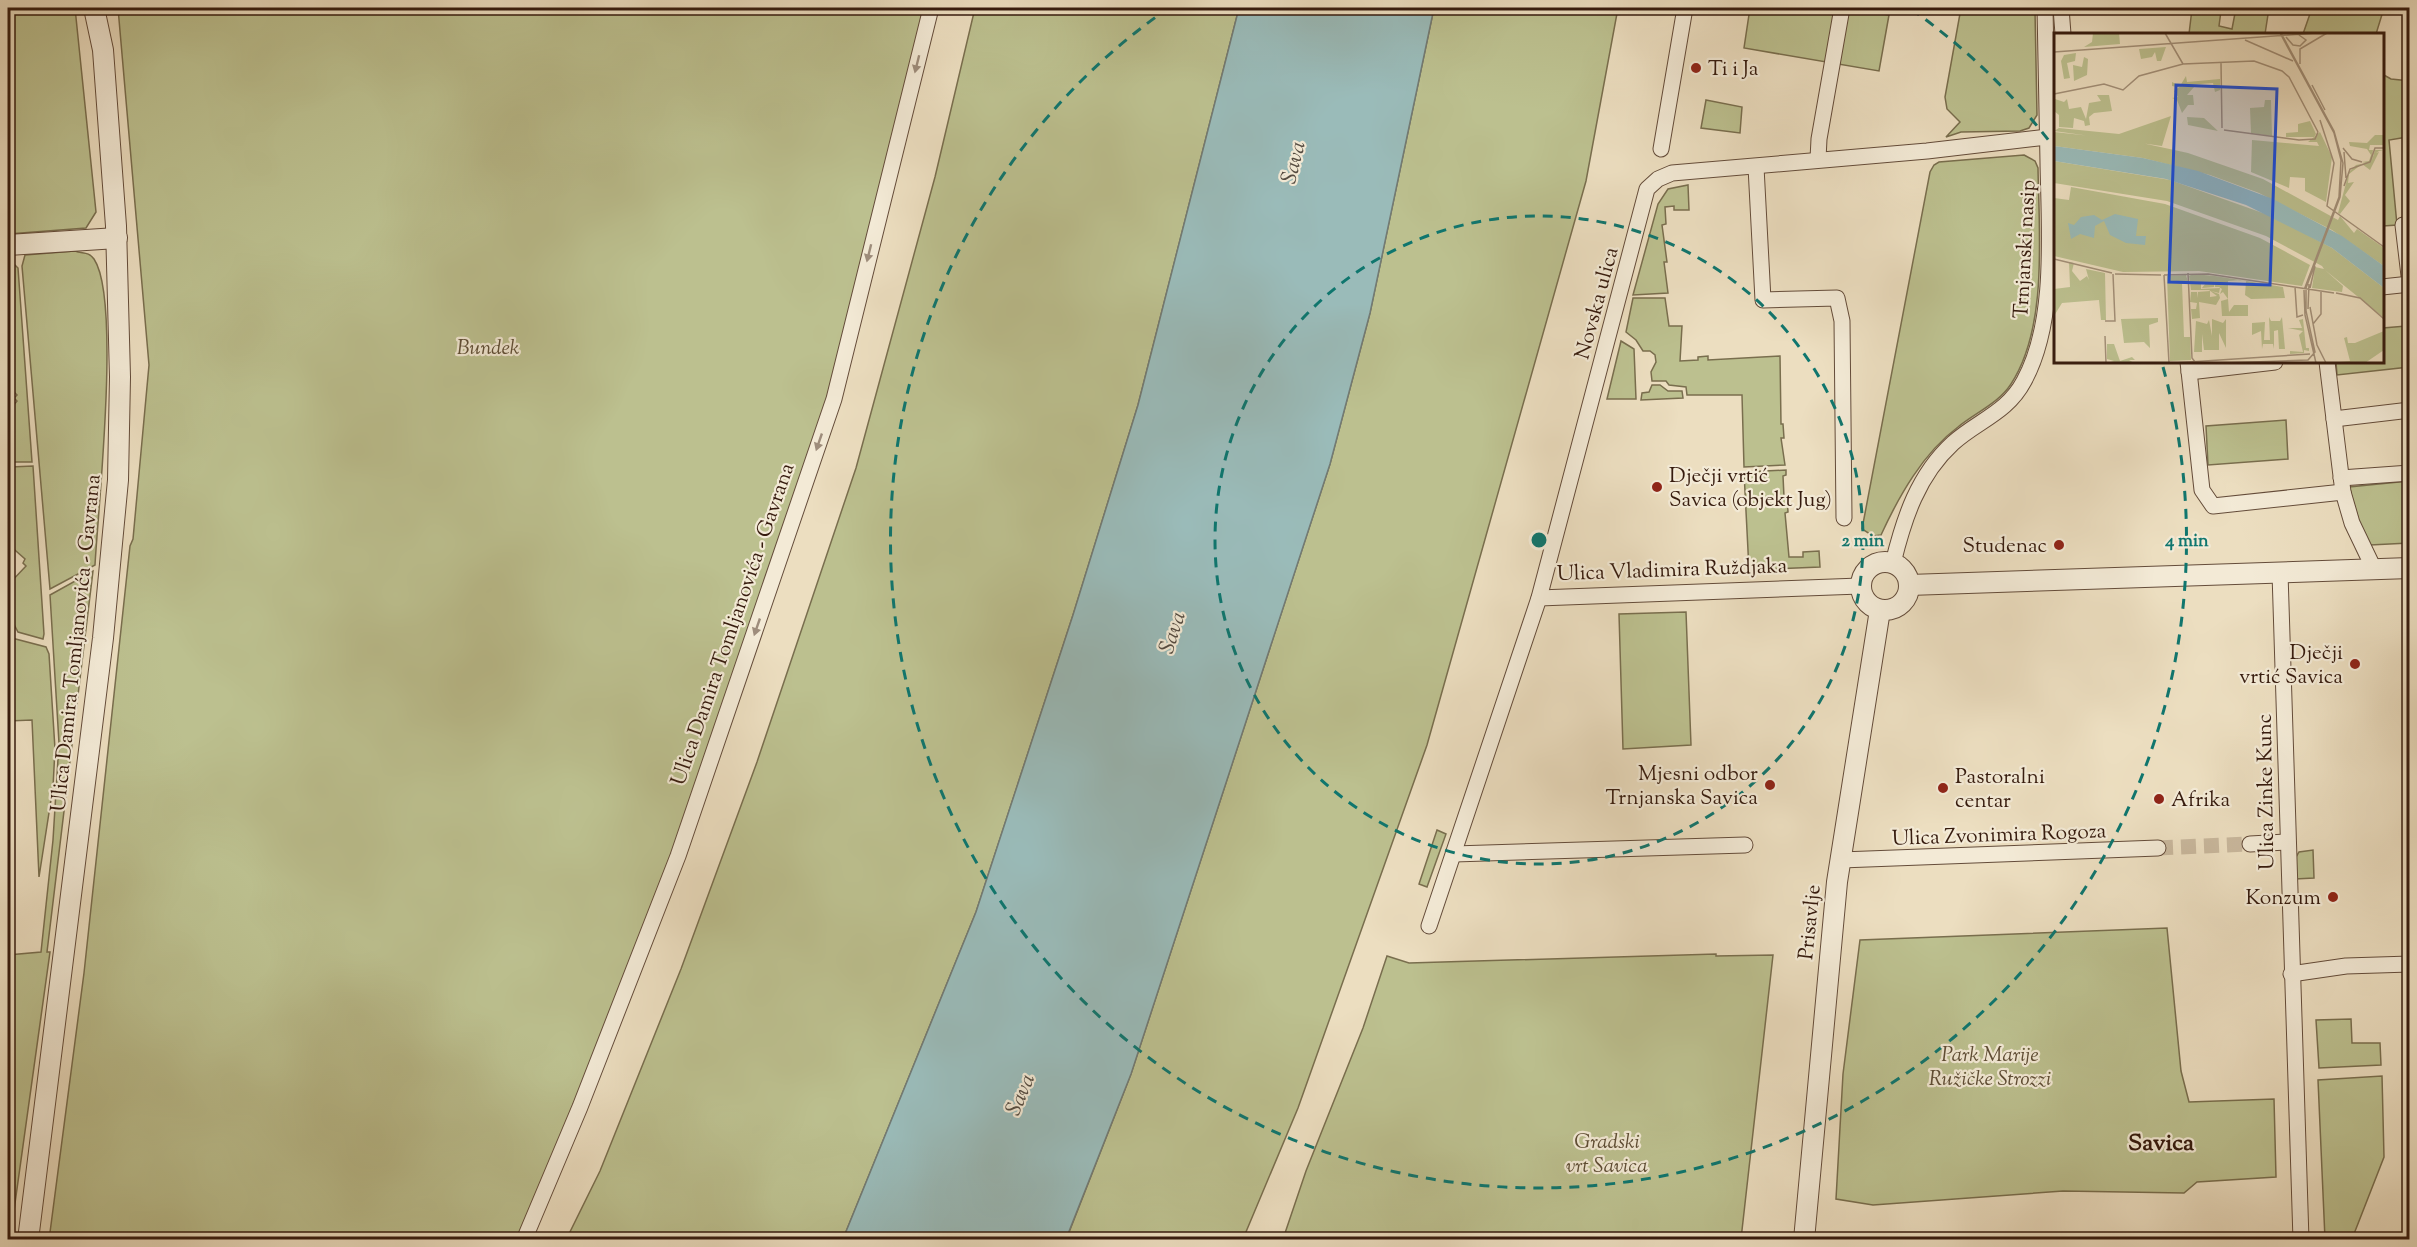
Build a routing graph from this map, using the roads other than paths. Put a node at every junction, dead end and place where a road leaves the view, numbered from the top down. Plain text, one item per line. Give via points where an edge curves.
1 (94, 8) edge
2 (105, 8) edge
3 (931, 8) edge
4 (1685, 8) edge
5 (1842, 8) edge
6 (2045, 8) edge
7 (2061, 8) edge
8 (2063, 33) edge
9 (103, 50) junction
10 (2052, 136) edge
11 (1661, 149) dead end
12 (1818, 159) junction
13 (1756, 167) junction
14 (2403, 225) dead end
15 (117, 238) junction
16 (8, 245) edge
17 (2409, 284) edge
18 (2384, 287) edge
19 (2258, 363) edge
20 (2327, 363) edge
21 (2189, 367) edge
22 (2409, 410) edge
23 (2334, 419) junction
24 (2409, 473) edge
25 (2342, 485) junction
26 (1844, 518) dead end
27 (1893, 563) junction
28 (2409, 568) edge
29 (2374, 569) junction
30 (2280, 573) junction
31 (1909, 585) junction
32 (1860, 586) junction
33 (1539, 598) junction
34 (1880, 610) junction
35 (2286, 842) junction
36 (2250, 844) tunnel mouth
37 (1746, 845) dead end
38 (2158, 848) tunnel mouth
39 (1454, 854) junction
40 (1841, 860) junction
41 (1429, 926) dead end
42 (2409, 964) edge
43 (2291, 974) junction
44 (28, 1239) edge
45 (524, 1239) edge
46 (1804, 1239) edge
47 (2301, 1239) edge

1 - 9 street, Ulica Damira Tomljanovića - Gavrana
2 - 9 street, Ulica Damira Tomljanovića - Gavrana
3 -> 45 street, Ulica Damira Tomljanovića - Gavrana via 834,399 678,856
4 - 11 street
5 - 12 street
6 - 10 street, Trnjanski nasip
7 - 8 street
9 - 15 street, Ulica Damira Tomljanovića - Gavrana
10 - 12 street, Novska ulica
10 - 27 street, Trnjanski nasip via 2048,272 2035,355 2010,404 1953,443 1928,473 1914,494
12 - 13 street, Novska ulica
13 - 26 street via 1763,300 1837,298 1842,321
13 - 33 street, Novska ulica via 1672,173 1647,189
14 - 17 street
15 - 16 street
15 - 44 street, Ulica Damira Tomljanovića - Gavrana via 120,377 115,522
17 - 18 street
19 - 21 street
20 - 23 street
21 - 25 street via 2202,490 2213,506
22 - 23 street
23 - 25 street
24 - 25 street
25 - 29 street via 2352,523
27 - 31 street via 1904,571
27 - 32 street via 1870,566
28 - 29 street
29 - 30 street
30 - 31 street
30 - 35 street, Ulica Zinke Kunc
31 - 34 street via 1901,605
32 - 33 street, Ulica Vladimira Ruždjaka
32 - 34 street via 1866,602
33 - 39 street, Ulica Vladimira Ruždjaka
34 - 40 street, Prisavlje
35 - 36 street
35 - 43 street, Ulica Zinke Kunc
37 - 39 street
38 - 40 street, Ulica Zvonimira Rogoza
39 - 41 street, Ulica Vladimira Ruždjaka
40 - 46 street, Prisavlje
42 - 43 street via 2346,966
43 - 47 street, Ulica Zinke Kunc

